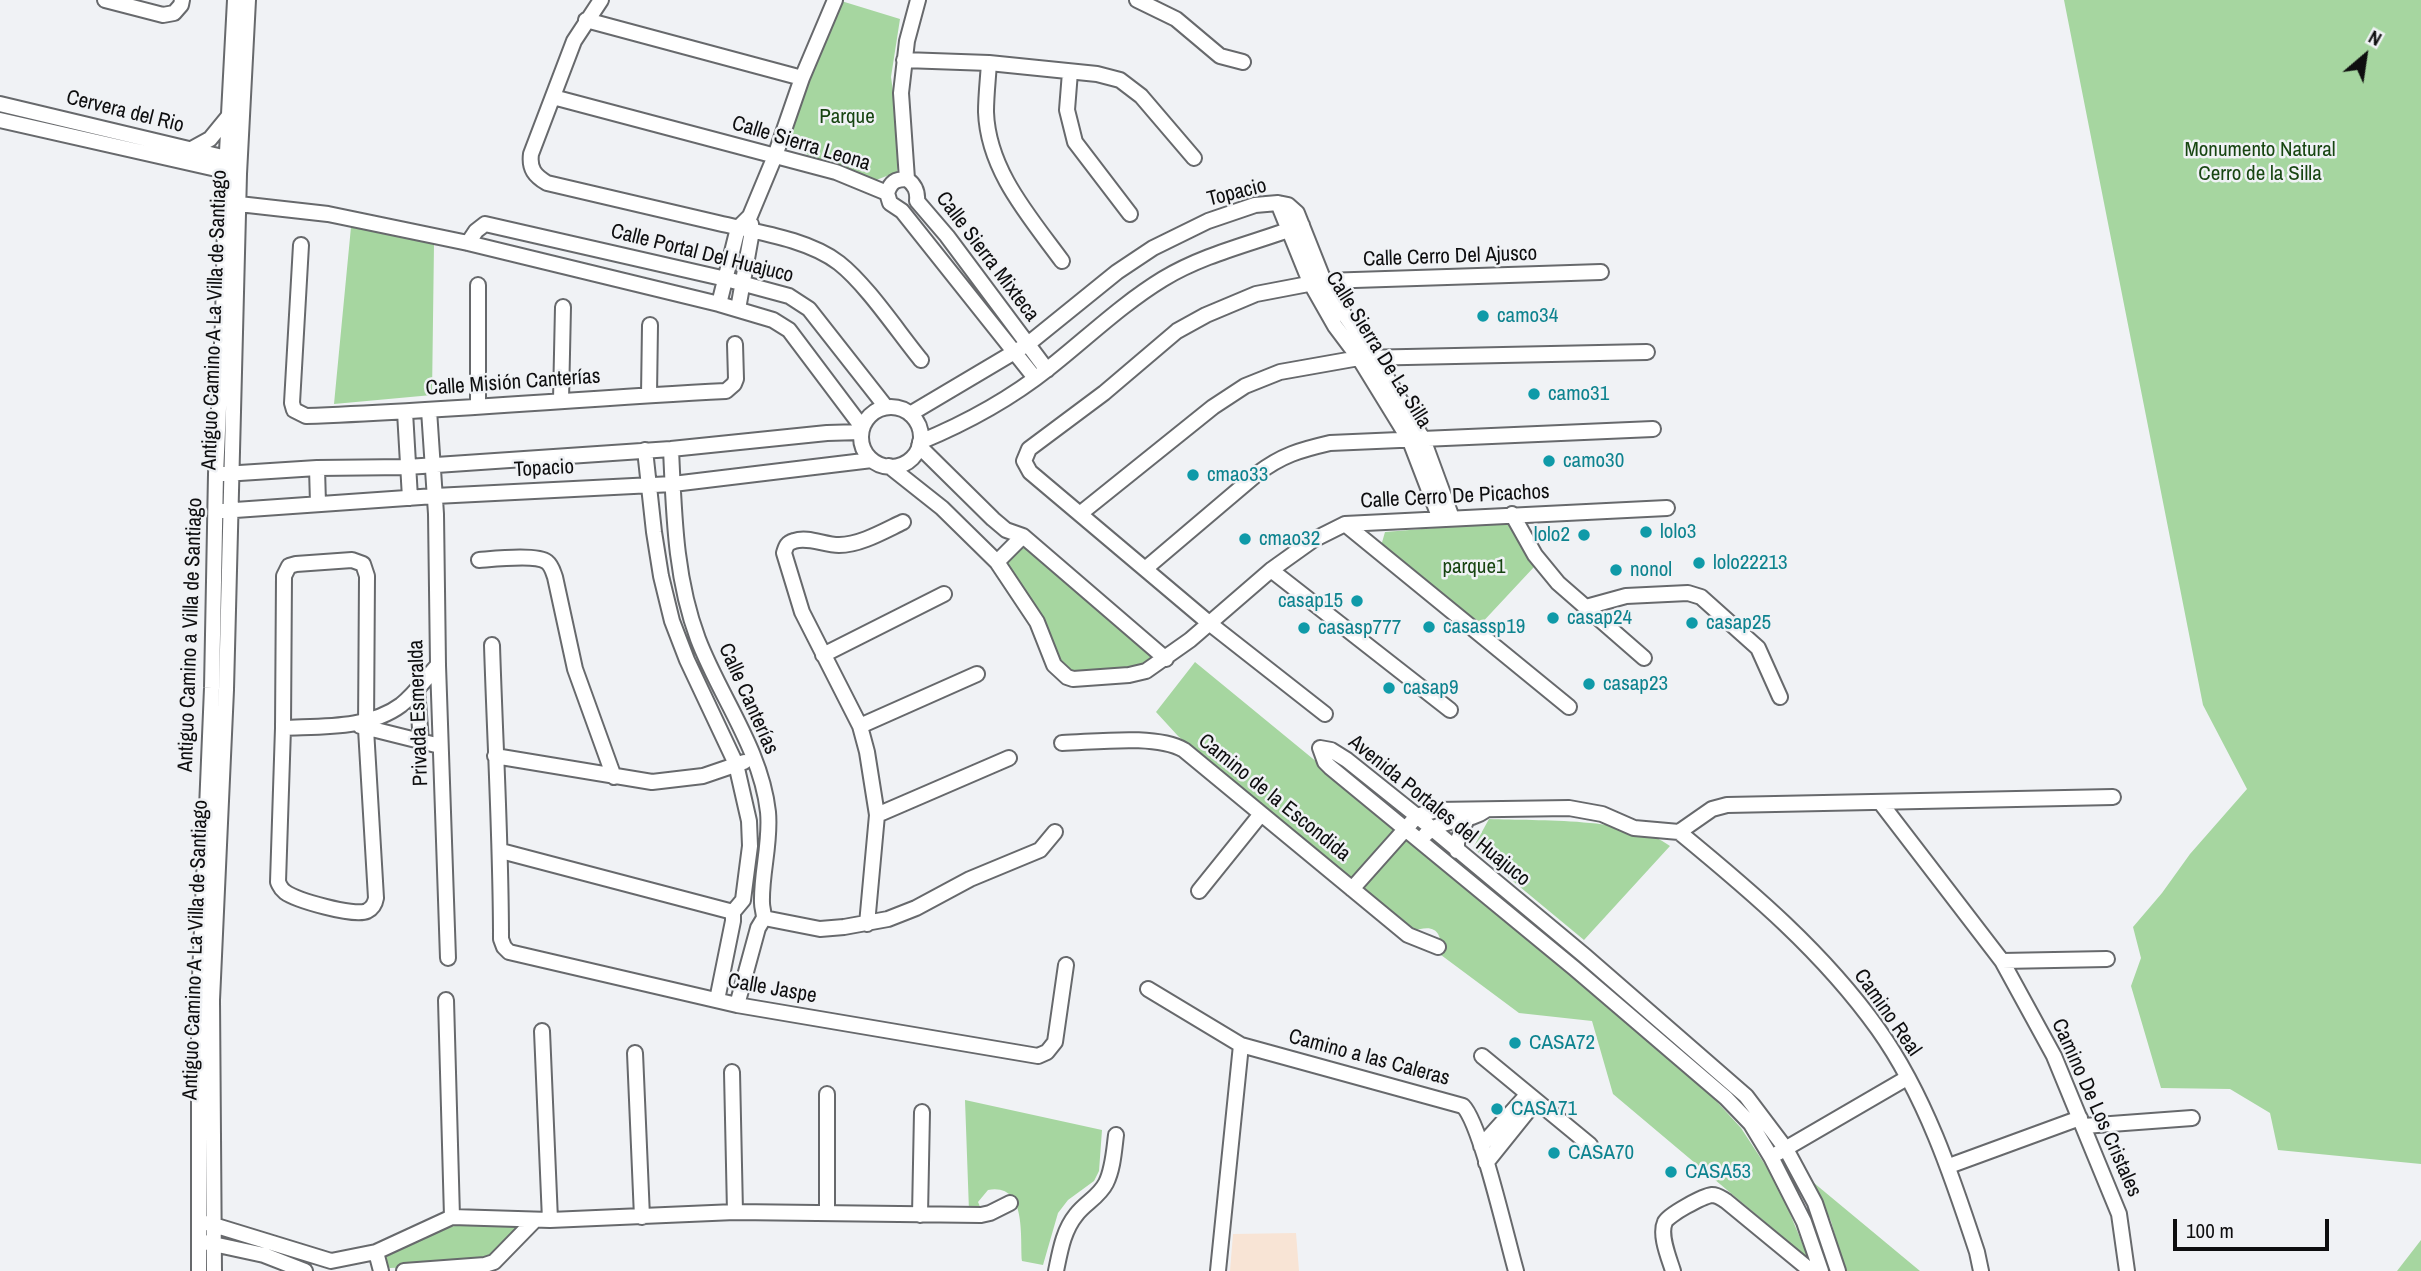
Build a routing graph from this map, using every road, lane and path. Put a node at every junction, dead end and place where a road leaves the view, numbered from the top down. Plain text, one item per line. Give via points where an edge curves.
1 (105, 0) edge
2 (235, 0) edge
3 (248, 0) edge
4 (601, 0) edge
5 (835, 0) edge
6 (918, 0) edge
7 (1137, 0) edge
8 (178, 7) edge
9 (586, 20) junction
10 (904, 60) junction
11 (1243, 62) dead end
12 (989, 63) junction
13 (1070, 72) junction
14 (802, 78) junction
15 (553, 97) junction
16 (4, 103) edge
17 (229, 116) junction
18 (0, 120) edge
19 (190, 150) junction
20 (775, 156) junction
21 (1194, 158) dead end
22 (233, 166) junction
23 (907, 179) junction
24 (887, 193) junction
25 (917, 201) junction
26 (1278, 202) joint
27 (239, 204) junction
28 (902, 211) junction
29 (1130, 214) dead end
30 (1295, 228) junction
31 (745, 230) junction
32 (468, 243) junction
33 (301, 244) dead end
34 (1062, 261) dead end
35 (1601, 272) dead end
36 (726, 279) junction
37 (1317, 282) junction
38 (743, 283) junction
39 (478, 285) dead end
40 (719, 304) junction
41 (996, 304) junction
42 (563, 307) dead end
43 (738, 309) junction
44 (983, 313) junction
45 (650, 325) dead end
46 (735, 344) dead end
47 (1028, 344) junction
48 (1647, 352) dead end
49 (1014, 353) junction
50 (1359, 358) junction
51 (1376, 359) junction
52 (921, 360) dead end
53 (1041, 374) junction
54 (649, 395) junction
55 (561, 400) junction
56 (478, 406) junction
57 (886, 407) junction
58 (429, 410) junction
59 (405, 412) junction
60 (910, 414) junction
61 (1653, 429) dead end
62 (862, 430) junction
63 (1417, 440) junction
64 (919, 444) junction
65 (671, 449) junction
66 (645, 450) junction
67 (872, 460) junction
68 (433, 466) junction
69 (889, 466) junction
70 (407, 467) junction
71 (317, 468) junction
72 (215, 474) junction
73 (231, 474) junction
74 (673, 484) junction
75 (648, 485) junction
76 (962, 489) junction
77 (435, 496) junction
78 (410, 498) junction
79 (318, 504) junction
80 (942, 508) junction
81 (1667, 508) dead end
82 (223, 511) junction
83 (1081, 513) junction
84 (1512, 514) junction
85 (993, 519) junction
86 (1446, 519) junction
87 (903, 523) dead end
88 (1345, 524) junction
89 (674, 530) junction
90 (654, 532) junction
91 (1023, 536) junction
92 (976, 539) junction
93 (479, 560) dead end
94 (997, 562) junction
95 (1145, 569) junction
96 (1271, 570) junction
97 (944, 594) dead end
98 (1586, 607) junction
99 (1209, 623) junction
100 (492, 645) dead end
101 (823, 655) junction
102 (1644, 658) dead end
103 (1166, 659) junction
104 (438, 665) junction
105 (977, 674) dead end
106 (417, 689) junction
107 (1780, 697) dead end
108 (1569, 707) dead end
109 (1450, 710) dead end
110 (1325, 714) dead end
111 (363, 724) junction
112 (860, 726) junction
113 (284, 728) junction
114 (421, 741) junction
115 (1062, 743) dead end
116 (440, 746) junction
117 (495, 756) junction
118 (1009, 758) dead end
119 (753, 760) junction
120 (736, 764) junction
121 (614, 777) junction
122 (2113, 797) dead end
123 (1880, 802) junction
124 (1487, 809) junction
125 (877, 814) junction
126 (1261, 814) junction
127 (1417, 816) junction
128 (1467, 819) junction
129 (1405, 828) junction
130 (1431, 829) junction
131 (1055, 832) dead end
132 (1679, 832) junction
133 (1421, 840) junction
134 (501, 851) junction
135 (1457, 851) junction
136 (1352, 888) junction
137 (1199, 891) dead end
138 (743, 900) junction
139 (733, 916) junction
140 (761, 918) junction
141 (867, 924) junction
142 (1438, 947) dead end
143 (448, 958) dead end
144 (2107, 959) dead end
145 (2002, 961) junction
146 (1066, 965) dead end
147 (1148, 989) dead end
148 (446, 1000) dead end
149 (717, 1000) junction
150 (737, 1005) junction
151 (542, 1031) dead end
152 (1241, 1045) junction
153 (635, 1053) dead end
154 (1482, 1056) dead end
155 (732, 1072) dead end
156 (1907, 1078) junction
157 (827, 1094) dead end
158 (1531, 1098) junction
159 (922, 1112) dead end
160 (2192, 1118) dead end
161 (2082, 1122) junction
162 (1116, 1135) dead end
163 (1590, 1145) dead end
164 (1481, 1146) junction
165 (1786, 1149) junction
166 (1771, 1157) junction
167 (1486, 1163) junction
168 (1949, 1166) junction
169 (1010, 1203) dead end
170 (735, 1212) junction
171 (827, 1212) junction
172 (920, 1215) junction
173 (452, 1217) junction
174 (642, 1217) junction
175 (542, 1220) junction
176 (206, 1223) junction
177 (206, 1242) junction
178 (376, 1252) junction
179 (200, 1271) edge
180 (214, 1271) edge
181 (305, 1271) edge
182 (381, 1271) edge
183 (404, 1271) edge
184 (1056, 1271) edge
185 (1218, 1271) edge
186 (1516, 1271) edge
187 (1673, 1271) edge
188 (1811, 1271) edge
189 (1821, 1271) edge
190 (1838, 1271) edge
191 (1981, 1271) edge
192 (2127, 1271) edge

1 - 8 street via 163,15
2 - 17 street, Antiguo Camino a Villa de Santiago
3 - 22 street, Antiguo Camino A La Villa de Santiago
4 - 9 street
5 - 14 street
6 - 10 street, Calle Sierra Mixteca
7 - 11 street via 1176,19 1220,56
9 - 14 street
9 - 15 street
10 - 12 street
10 - 23 street, Calle Sierra Mixteca via 901,93
12 - 13 street
12 - 34 street via 986,113 997,164
13 - 21 street via 1128,84
13 - 29 street via 1067,110 1075,142
14 - 20 street
15 - 20 street, Calle Sierra Leona
15 - 31 street via 530,164 547,183
16 - 19 street, Cervera del Rio
17 - 19 street via 210,139
17 - 22 street, Antiguo Camino a Villa de Santiago
18 - 22 street, Cervera del Rio
19 - 22 street, Cervera del Rio
20 - 24 street, Calle Sierra Leona via 836,172
20 - 31 street
22 - 27 street, Antiguo Camino A La Villa de Santiago
22 - 72 street, Antiguo Camino a Villa de Santiago
23 - 24 street via 893,182
23 - 25 street, Calle Sierra Mixteca via 918,194
24 - 28 street, Calle Sierra Leona via 890,203
25 - 28 street
25 - 41 street, Calle Sierra Mixteca
26 - 30 street, Calle Sierra De La Silla
26 - 47 street, Topacio via 1208,220 1153,248
27 - 32 street via 328,214
27 - 73 street, Antiguo Camino A La Villa de Santiago
28 - 44 street, Calle Sierra Leona
30 - 37 street, Calle Sierra De La Silla
30 - 53 street via 1214,254 1162,279
31 - 36 street
31 - 38 street
31 - 52 street via 808,246 839,263
32 - 36 street, Calle Portal Del Huajuco via 485,224
32 - 40 street
33 - 59 street, Calle Misión Canterías via 294,410 306,416
35 - 37 street, Calle Cerro Del Ajusco
36 - 38 street, Calle Portal Del Huajuco
36 - 40 street
37 - 50 street, Calle Sierra De La Silla via 1335,326
37 - 51 street, Calle Sierra De La Silla
37 - 83 street, Calle Cerro Del Ajusco via 1256,294 1177,331 1028,449 1024,461 1030,472
38 - 43 street
38 - 57 street, Calle Portal Del Huajuco via 789,296 809,309
39 - 56 street
40 - 43 street
41 - 44 street
41 - 47 street, Calle Sierra Mixteca
42 - 55 street
43 - 62 street via 789,330
44 - 49 street, Calle Sierra Leona
45 - 54 street
46 - 54 street, Calle Misión Canterías via 734,384 726,391
47 - 49 street, Topacio
47 - 53 street, Calle Sierra Mixteca
48 - 51 street
49 - 53 street, Calle Sierra Leona
49 - 60 street, Topacio
50 - 51 street
50 - 63 street, Calle Sierra De La Silla
50 - 83 street via 1280,372 1245,386
51 - 63 street, Calle Sierra De La Silla
53 - 64 street via 964,424
54 - 55 street, Calle Misión Canterías
55 - 56 street, Calle Misión Canterías
56 - 58 street, Calle Misión Canterías
57 - 60 street
57 - 62 street via 867,418
58 - 59 street, Calle Misión Canterías
58 - 68 street, Privada Esmeralda
59 - 70 street
60 - 64 street via 920,432
61 - 63 street
62 - 65 street, Topacio
62 - 67 street via 865,452
63 - 86 street, Calle Sierra De La Silla
63 - 95 street via 1330,443 1276,459
64 - 69 street via 907,461
64 - 76 street
65 - 66 street, Topacio
65 - 74 street, Calle Canterías
66 - 68 street, Topacio
66 - 75 street, Calle Canterías
67 - 69 street
67 - 74 street, Topacio
68 - 70 street, Topacio
68 - 77 street, Privada Esmeralda
69 - 80 street
70 - 71 street, Topacio
70 - 78 street
71 - 73 street, Topacio
71 - 79 street
72 - 73 street, Topacio
72 - 82 street, Antiguo Camino a Villa de Santiago
73 - 82 street, Antiguo Camino A La Villa de Santiago
74 - 75 street, Topacio
74 - 89 street, Calle Canterías
75 - 77 street, Topacio
75 - 90 street, Calle Canterías
76 - 80 street
76 - 85 street
77 - 78 street, Topacio
77 - 104 street, Privada Esmeralda
78 - 79 street, Topacio
79 - 82 street, Topacio
80 - 92 street
81 - 84 street, Calle Cerro De Picachos
82 - 176 street, Antiguo Camino A La Villa de Santiago via 226,704
83 - 95 street
84 - 86 street, Calle Cerro De Picachos
84 - 98 street via 1541,562
85 - 91 street
85 - 92 street
86 - 88 street, Calle Cerro De Picachos
87 - 101 street via 847,544 800,539 786,545 794,590
88 - 96 street, Calle Cerro De Picachos
88 - 108 street
89 - 90 street
89 - 119 street, Calle Canterías via 698,638
90 - 120 street, Calle Canterías via 672,621
91 - 94 street
91 - 103 street
92 - 94 street
93 - 121 street via 534,558 547,562 555,578 575,669
94 - 103 street, Calle Cerro De Picachos via 1037,622 1054,665 1067,677 1129,675
95 - 99 street
96 - 99 street, Calle Cerro De Picachos
96 - 109 street
97 - 101 street
98 - 102 street
98 - 107 street via 1626,596 1688,593 1701,597 1758,648
99 - 103 street, Calle Cerro De Picachos
99 - 110 street
100 - 117 street
101 - 112 street
104 - 106 street
104 - 116 street, Privada Esmeralda
105 - 112 street
106 - 111 street via 401,705
106 - 114 street
111 - 113 street
111 - 113 street via 367,576 363,564 352,560 296,564 289,566 284,576
111 - 113 street via 376,898 372,908 353,913 293,896 278,882
111 - 114 street
112 - 125 street
114 - 116 street
115 - 126 street, Camino de la Escondida via 1158,741 1175,745
116 - 143 street, Privada Esmeralda
117 - 121 street
117 - 134 street
118 - 125 street
119 - 120 street
119 - 140 street, Calle Canterías via 768,811
120 - 121 street via 670,781
120 - 138 street, Calle Canterías via 749,821
122 - 123 street
123 - 132 street via 1720,806
123 - 145 street, Camino De Los Cristales
124 - 127 street via 1436,810
124 - 128 street
124 - 132 street via 1588,810 1634,828
125 - 141 street
126 - 136 street, Camino de la Escondida
126 - 137 street
127 - 129 street
127 - 129 street, Avenida Portales del Huajuco via 1347,760 1320,748 1330,767
127 - 130 street, Avenida Portales del Huajuco
128 - 130 street
128 - 135 street
129 - 133 street, Avenida Portales del Huajuco
129 - 136 street
130 - 133 street
130 - 135 street, Avenida Portales del Huajuco
131 - 141 street via 1040,850 916,908
132 - 156 street, Camino Real via 1752,892 1834,974 1879,1031
133 - 166 street, Avenida Portales del Huajuco via 1726,1098 1751,1124
134 - 139 street
134 - 149 street, Calle Jaspe via 503,947 519,956
135 - 165 street, Avenida Portales del Huajuco via 1737,1087
136 - 142 street, Camino de la Escondida via 1408,935
138 - 139 street
138 - 140 street via 756,901
139 - 140 street via 742,930 751,931
139 - 149 street
140 - 141 street via 820,929
140 - 150 street, Calle Canterías
144 - 145 street
145 - 161 street, Camino De Los Cristales via 2054,1056
146 - 150 street, Calle Jaspe via 1055,1042 1038,1056
147 - 152 street, Camino a las Caleras
148 - 173 street
149 - 150 street, Calle Jaspe
151 - 175 street
152 - 164 street, Camino a las Caleras via 1463,1106
152 - 185 street
153 - 174 street
154 - 158 street
155 - 170 street
156 - 165 street
156 - 168 street, Camino Real
157 - 171 street
158 - 163 street
158 - 164 street
158 - 167 street
159 - 172 street
160 - 161 street
161 - 168 street
161 - 192 street, Camino De Los Cristales via 2119,1214
162 - 184 street via 1105,1186 1069,1225
164 - 167 street, Camino a las Caleras
165 - 166 street
165 - 190 street, Avenida Portales del Huajuco via 1815,1203
166 - 189 street, Avenida Portales del Huajuco via 1804,1223
167 - 186 street, Camino a las Caleras
168 - 191 street, Camino Real
169 - 172 street via 990,1213
170 - 171 street
170 - 174 street
171 - 172 street
173 - 175 street
173 - 178 street
174 - 175 street
175 - 183 street via 494,1262
176 - 177 street, Antiguo Camino A La Villa de Santiago
176 - 178 street via 331,1261
177 - 179 street
177 - 180 street, Antiguo Camino A La Villa de Santiago
177 - 181 street via 264,1255
178 - 182 street
187 - 188 street via 1664,1224 1668,1216 1709,1195 1726,1201

